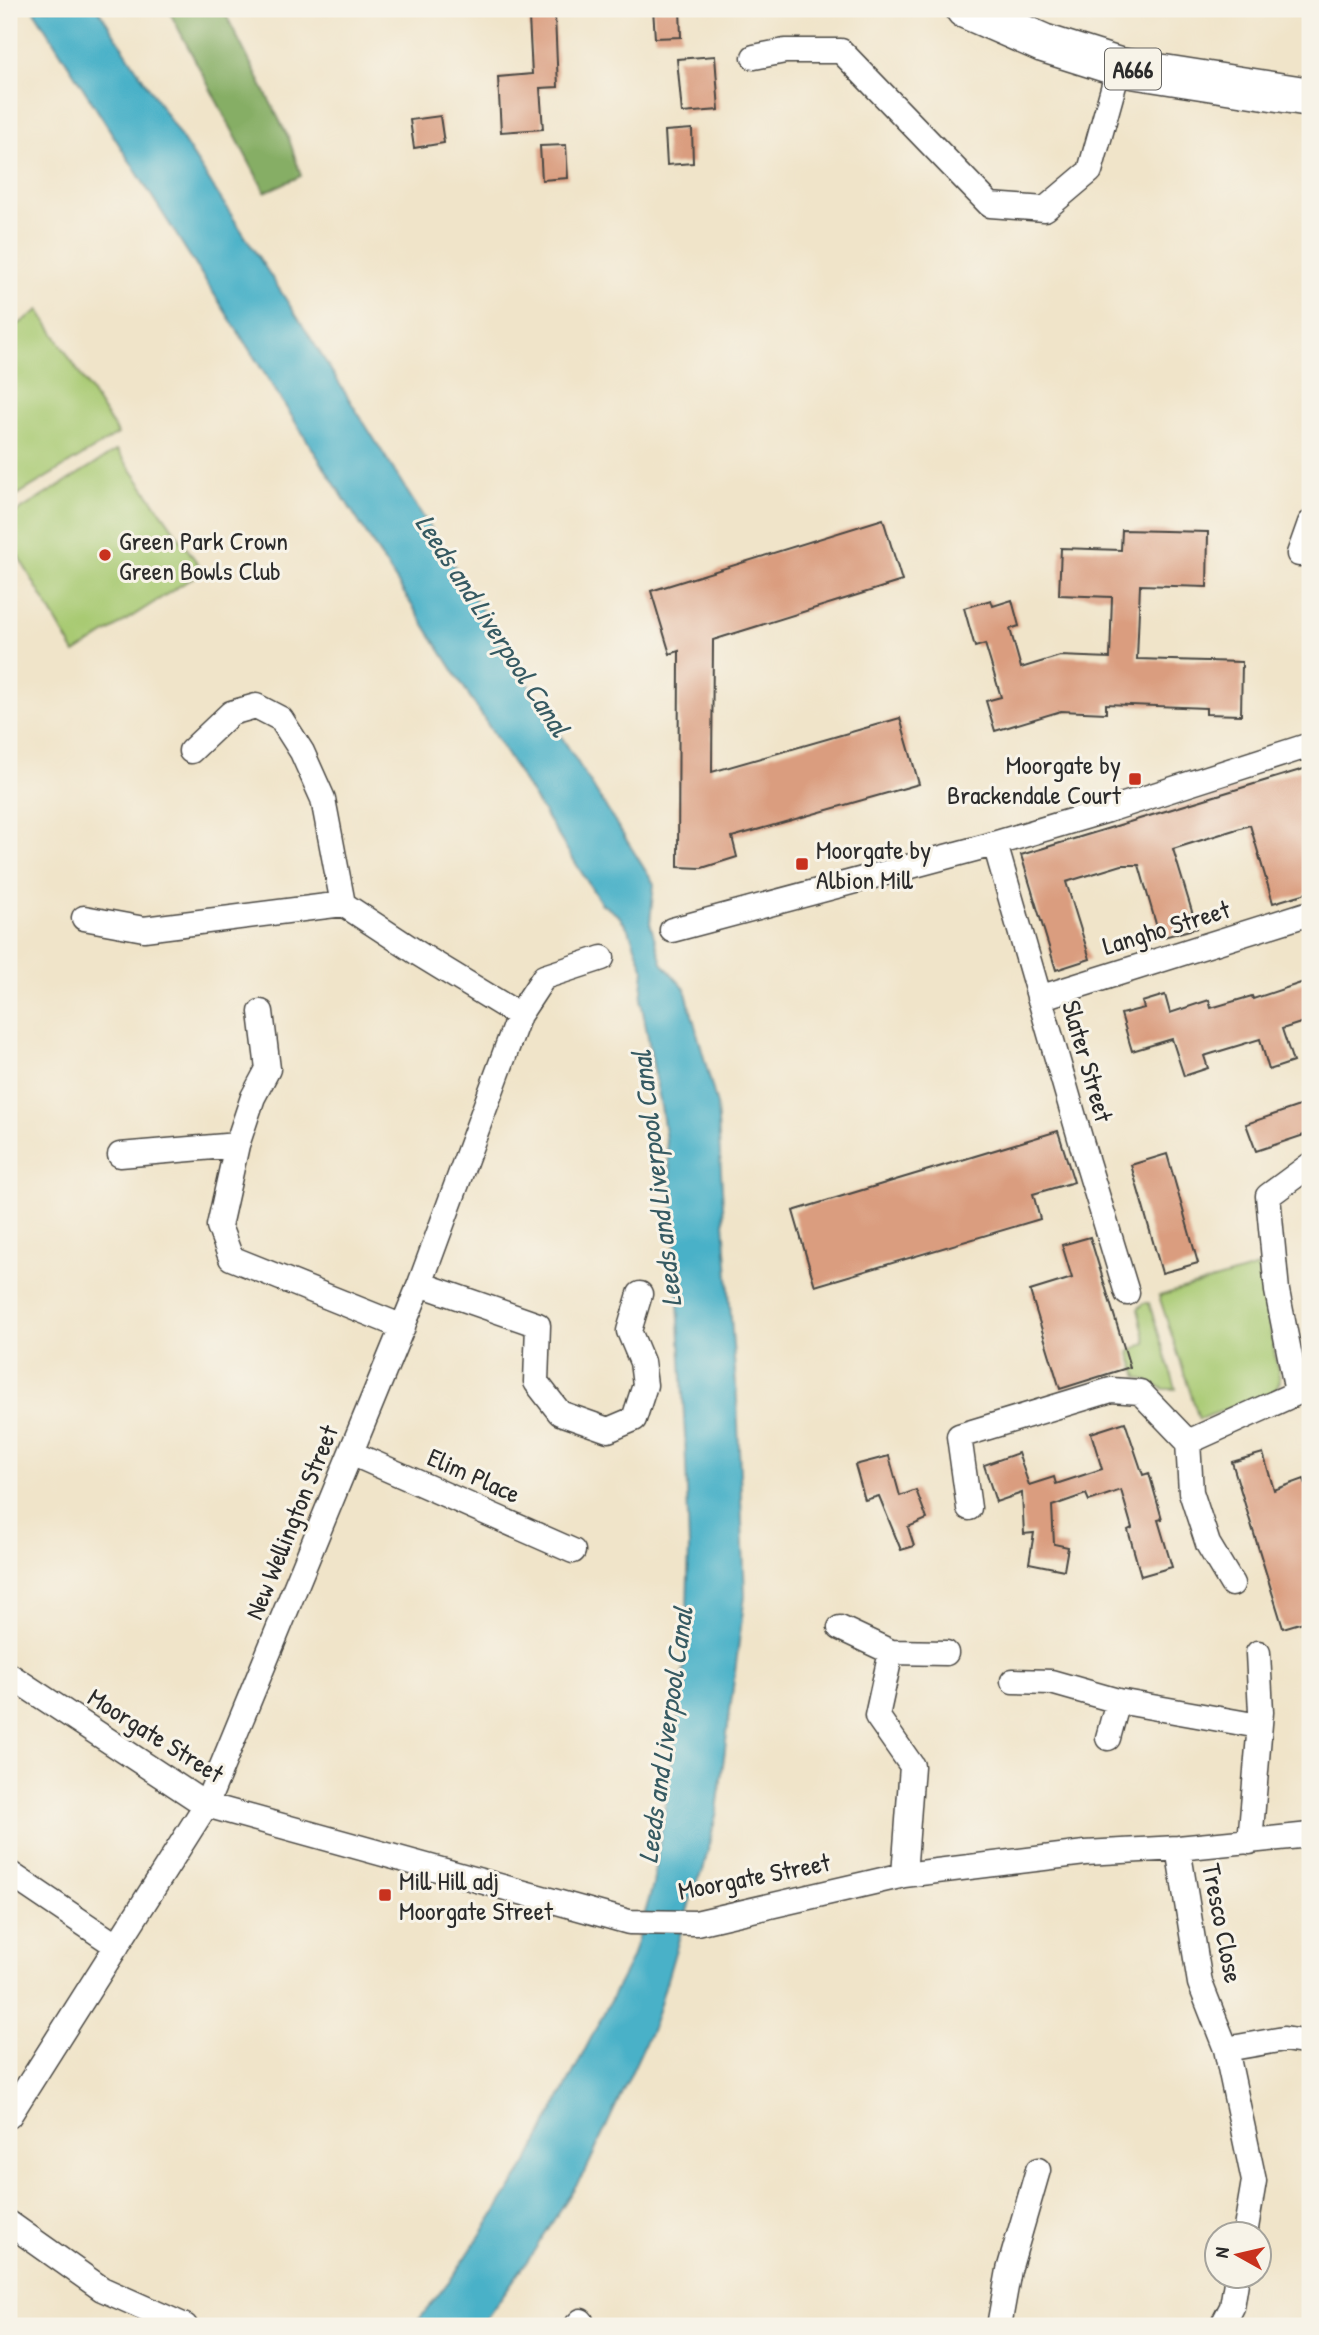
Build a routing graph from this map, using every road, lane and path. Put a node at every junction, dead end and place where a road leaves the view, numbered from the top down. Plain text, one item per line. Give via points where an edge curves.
1 (965, 9) edge
2 (754, 57) dead end
3 (1119, 67) junction
4 (1310, 96) edge
5 (1310, 523) edge
6 (1299, 554) dead end
7 (1310, 745) edge
8 (191, 751) dead end
9 (995, 844) junction
10 (343, 904) junction
11 (1310, 914) edge
12 (84, 918) dead end
13 (672, 930) dead end
14 (602, 958) dead end
15 (1039, 998) junction
16 (261, 1012) dead end
17 (519, 1015) junction
18 (237, 1145) junction
19 (120, 1155) dead end
20 (1310, 1165) edge
21 (420, 1284) junction
22 (1127, 1293) dead end
23 (640, 1294) dead end
24 (402, 1327) junction
25 (1303, 1389) edge
26 (1188, 1442) junction
27 (351, 1453) junction
28 (969, 1508) dead end
29 (573, 1551) dead end
30 (1232, 1584) dead end
31 (840, 1628) dead end
32 (891, 1652) junction
33 (946, 1653) dead end
34 (1258, 1653) dead end
35 (9, 1675) edge
36 (1013, 1681) dead end
37 (1118, 1701) junction
38 (1259, 1726) junction
39 (1108, 1738) dead end
40 (206, 1805) junction
41 (1310, 1835) edge
42 (1250, 1842) junction
43 (1178, 1848) junction
44 (9, 1873) edge
45 (904, 1875) junction
46 (117, 1946) junction
47 (1310, 2043) edge
48 (1226, 2049) junction
49 (9, 2114) edge
50 (1038, 2170) dead end
51 (1247, 2220) edge
52 (9, 2223) edge
53 (1235, 2290) edge
54 (185, 2326) edge
55 (999, 2326) edge
56 (1222, 2326) edge

1 - 3 highway, A666 via 1043,43
2 - 3 street via 785,51 841,51 990,205 1045,209 1090,171
3 - 4 highway, A666
5 - 6 street
7 - 9 street
8 - 10 street via 231,713 256,706 281,719 323,799
9 - 13 street
9 - 15 street, Slater Street
10 - 12 street via 144,929
10 - 17 street
11 - 15 street, Langho Street
14 - 17 street, New Wellington Street via 544,977
15 - 22 street, Slater Street
16 - 18 street via 268,1069
17 - 21 street, New Wellington Street
18 - 19 street
18 - 24 street via 219,1226 231,1258
20 - 25 street via 1268,1196 1277,1291
21 - 23 street via 538,1325 536,1382 560,1413 608,1430 634,1419 645,1385 642,1362 629,1331
21 - 24 street, New Wellington Street
24 - 27 street, New Wellington Street
25 - 26 street
26 - 28 street via 1140,1392 1111,1390 959,1436
26 - 30 street via 1191,1492 1208,1544
27 - 29 street, Elim Place
27 - 40 street, New Wellington Street
31 - 32 street
32 - 33 street
32 - 45 street via 877,1716 912,1766
34 - 38 street
35 - 40 street, Moorgate Street
36 - 37 street via 1051,1682
37 - 38 street
37 - 39 street
38 - 42 street
40 - 45 street, Moorgate Street via 629,1922 695,1923
40 - 46 street, New Wellington Street
41 - 42 street, Moorgate Street
42 - 43 street, Moorgate Street
43 - 45 street, Moorgate Street via 1085,1853
43 - 48 street, Tresco Close via 1200,1983
44 - 46 street
46 - 49 street, New Wellington Street
47 - 48 street via 1284,2039
48 - 51 street, Tresco Close via 1254,2180
50 - 55 street via 1009,2270
52 - 54 street via 102,2289
53 - 56 street

